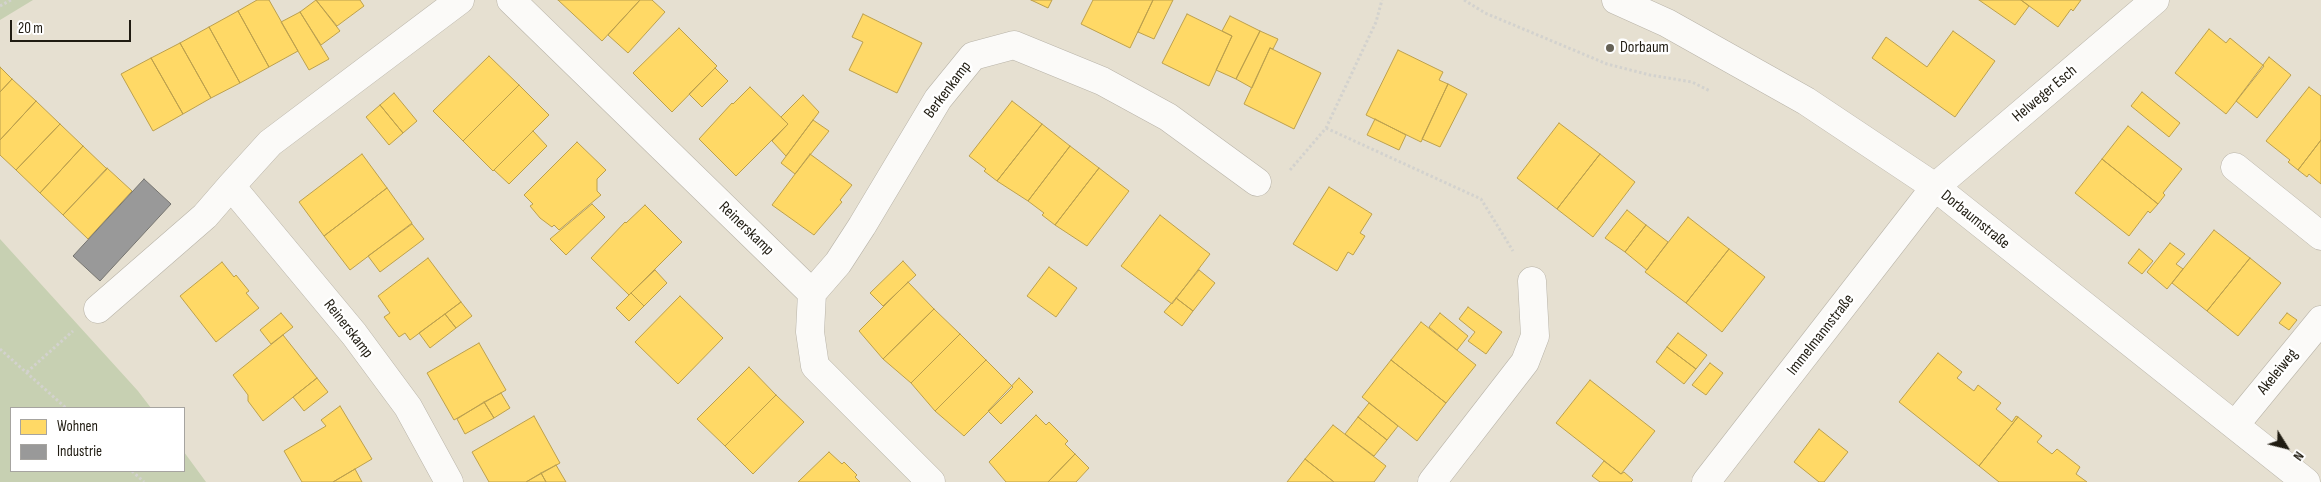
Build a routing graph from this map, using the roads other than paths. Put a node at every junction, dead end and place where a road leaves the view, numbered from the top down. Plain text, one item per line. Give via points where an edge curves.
1 (460, 0) edge
2 (510, 0) edge
3 (1616, 0) edge
4 (2156, 0) edge
5 (2235, 167) dead end
6 (1257, 182) road end
7 (231, 186) junction
8 (1935, 187) junction
9 (2321, 236) edge
10 (1532, 282) road end
11 (812, 293) junction
12 (98, 309) road end
13 (2321, 320) edge
14 (2235, 425) junction
15 (449, 482) edge
16 (931, 482) edge
17 (1432, 482) edge
18 (1706, 482) edge
19 (2306, 482) edge

1 - 7 street via 270,143
2 - 11 street, Reinerskamp
3 - 8 street, Dorbaumstraße via 1667,23 1806,101
4 - 8 street, Helweger Esch
5 - 9 street
6 - 11 street, Berkenkamp via 1168,117 1102,81 1014,45 973,56 943,92 838,263
7 - 12 street via 206,216
7 - 15 street, Reinerskamp via 354,334 408,407
8 - 14 street, Dorbaumstraße
8 - 18 street, Immelmannstraße
10 - 17 street via 1535,336 1524,362
11 - 16 street via 810,332 815,366
13 - 14 street, Akeleiweg
14 - 19 street, Dorbaumstraße

